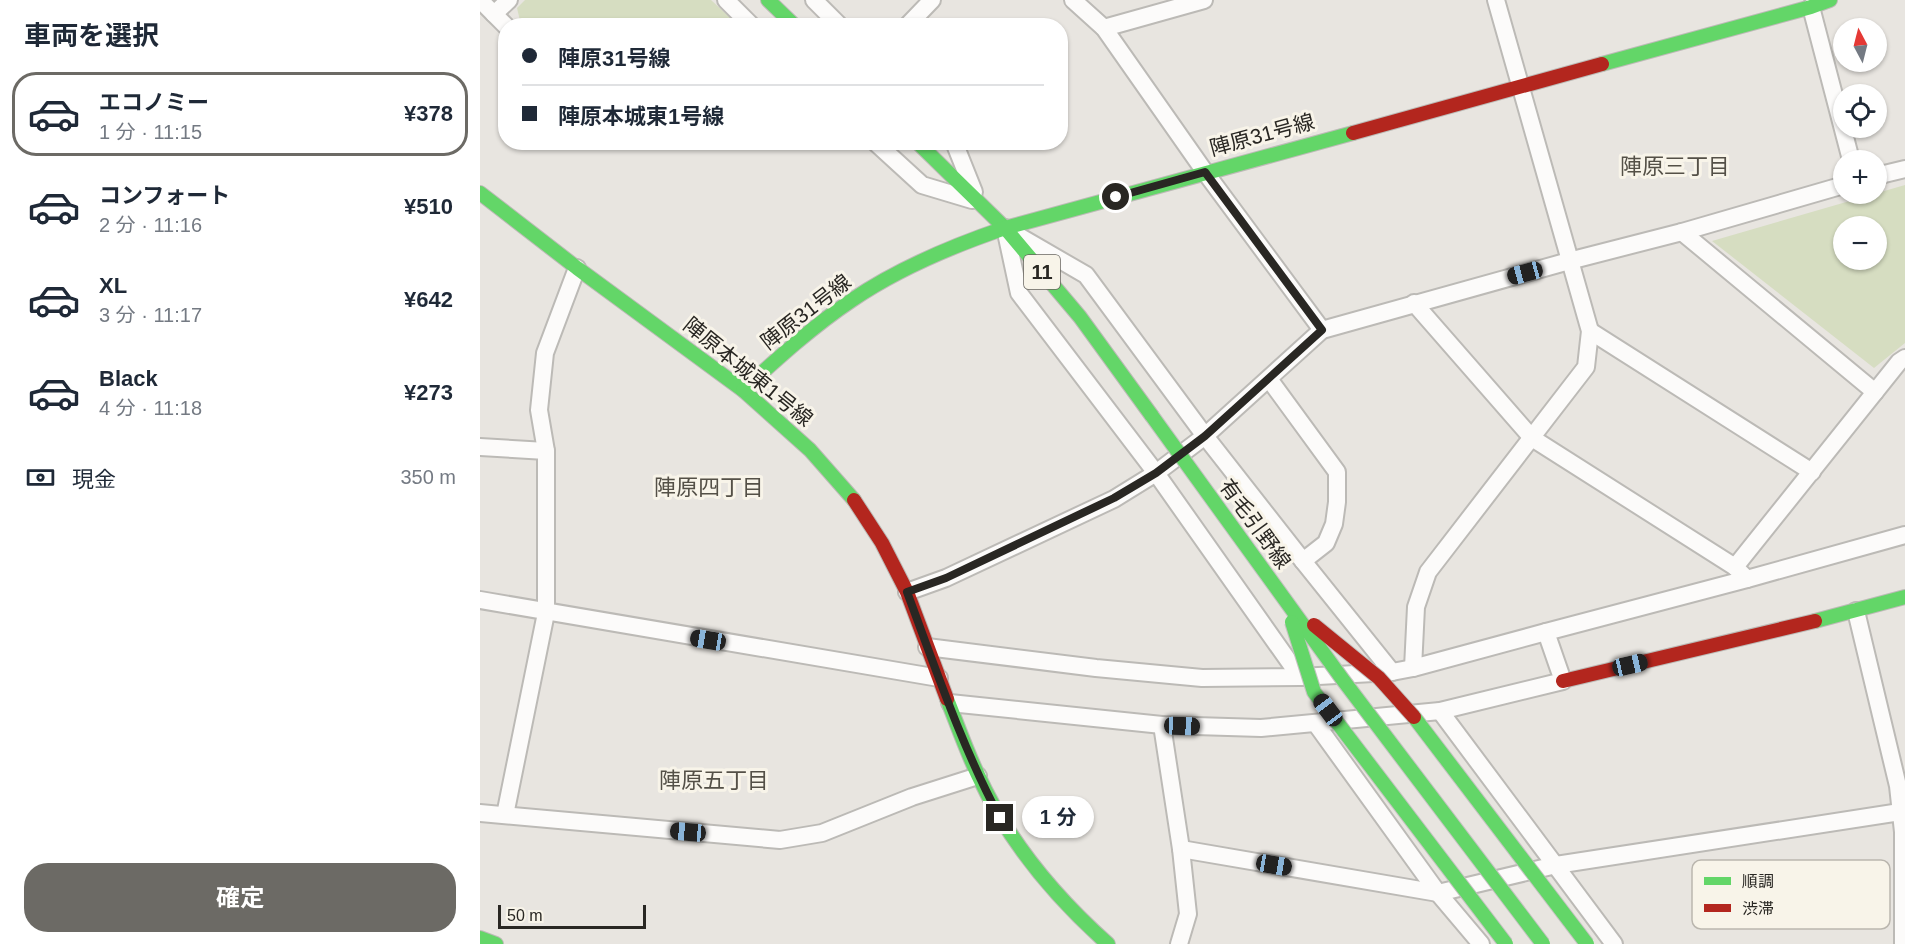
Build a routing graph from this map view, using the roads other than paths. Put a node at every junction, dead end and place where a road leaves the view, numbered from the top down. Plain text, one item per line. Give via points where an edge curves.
1 (480, 0) edge
2 (509, 0) edge
3 (726, 0) edge
4 (768, 0) edge
5 (814, 0) edge
6 (932, 0) edge
7 (1073, 0) edge
8 (1204, 0) edge
9 (1496, 0) edge
10 (1830, 0) edge
11 (1811, 7) junction
12 (498, 18) edge
13 (501, 18) edge
14 (744, 18) edge
15 (787, 18) edge
16 (832, 18) edge
17 (915, 18) edge
18 (1104, 28) junction
19 (1520, 86) junction
20 (884, 150) edge
21 (924, 150) edge
22 (957, 150) edge
23 (1848, 150) edge
24 (1905, 169) edge
25 (1205, 172) junction
26 (1887, 173) edge
27 (1833, 188) edge
28 (480, 193) edge
29 (979, 202) junction
30 (1005, 228) junction
31 (1682, 232) junction
32 (1569, 261) junction
33 (577, 268) junction
34 (1414, 303) junction
35 (1322, 330) junction
36 (1590, 331) junction
37 (1905, 358) edge
38 (1269, 379) junction
39 (743, 390) junction
40 (1875, 392) junction
41 (1205, 436) junction
42 (1532, 438) junction
43 (480, 447) edge
44 (546, 451) junction
45 (1812, 472) junction
46 (1156, 473) junction
47 (1905, 536) edge
48 (1303, 561) junction
49 (1741, 573) junction
50 (907, 592) junction
51 (1905, 597) edge
52 (480, 600) edge
53 (1286, 603) junction
54 (1856, 611) junction
55 (546, 613) junction
56 (1546, 632) junction
57 (927, 647) junction
58 (1413, 668) junction
59 (1392, 672) junction
60 (1300, 677) junction
61 (939, 678) junction
62 (1563, 681) junction
63 (950, 704) junction
64 (1440, 711) junction
65 (1316, 724) junction
66 (1162, 725) junction
67 (978, 776) junction
68 (1902, 785) edge
69 (1900, 812) junction
70 (480, 813) edge
71 (505, 815) junction
72 (1904, 832) edge
73 (1180, 849) junction
74 (1556, 865) junction
75 (1438, 893) junction
76 (480, 938) edge
77 (496, 944) edge
78 (1108, 944) edge
79 (1179, 944) edge
80 (1481, 944) edge
81 (1506, 944) edge
82 (1544, 944) edge
83 (1587, 944) edge
84 (1614, 944) edge
85 (1903, 944) edge

1 - 12 street
2 - 13 street
3 - 14 street
4 - 15 main road
5 - 16 street
6 - 17 street
7 - 18 street
8 - 18 street
9 - 19 street
10 - 11 main road, 陣原31号線
11 - 19 main road, 陣原31号線
11 - 23 street
18 - 25 street
19 - 25 main road, 陣原31号線
19 - 32 street
20 - 29 street via 922,185
21 - 29 main road, 有毛引野線 / 11
22 - 29 street
24 - 26 street
25 - 30 main road, 陣原31号線
25 - 35 street
27 - 31 street
28 - 33 main road, 陣原本城東1号線
29 - 30 main road, 有毛引野線 / 11
30 - 39 main road, 陣原31号線 via 958,244 853,299 802,337
30 - 41 street via 1086,275
30 - 46 street via 1019,293
30 - 53 main road, 有毛引野線 / 11, bridge via 1080,317
31 - 32 street
31 - 40 street
32 - 34 street
32 - 36 street
33 - 39 main road, 陣原本城東1号線
33 - 44 street via 545,353 539,410
34 - 35 street
34 - 42 street
35 - 38 street
36 - 42 street via 1586,367
36 - 45 street
37 - 40 street
38 - 41 street
38 - 48 street via 1337,471 1334,524 1326,543
39 - 50 main road, 陣原本城東1号線 via 810,450 851,496 882,543
40 - 45 street
41 - 46 street
41 - 48 street
42 - 49 street
42 - 58 street via 1428,572 1416,607
43 - 44 street
44 - 55 street
45 - 49 street
46 - 50 street via 1114,498 946,578
46 - 60 street
47 - 49 street
48 - 59 street
49 - 56 street
50 - 57 main road, 陣原本城東1号線
51 - 54 main road
52 - 55 street
53 - 81 main road, bridge via 1314,692
53 - 82 main road, 有毛引野線 / 11, bridge
53 - 83 main road, bridge via 1379,678 1422,726
54 - 62 main road
54 - 68 street
55 - 61 street
55 - 71 street
56 - 58 street
56 - 62 street
57 - 60 street via 1202,678
57 - 61 main road, 陣原本城東1号線
58 - 59 street
59 - 60 street
61 - 63 main road, 陣原本城東1号線
62 - 64 street
63 - 66 street
63 - 67 main road, 陣原本城東1号線
64 - 65 street
64 - 74 street
65 - 66 street via 1261,728
65 - 75 street
66 - 73 street
67 - 71 street via 822,833 780,840
67 - 78 main road, 陣原本城東1号線 via 1026,858 1080,920
68 - 69 street
69 - 72 street
69 - 74 street
70 - 71 street
72 - 85 street
73 - 75 street
73 - 79 street via 1188,914
74 - 75 street
74 - 84 street
75 - 80 street
76 - 77 main road

